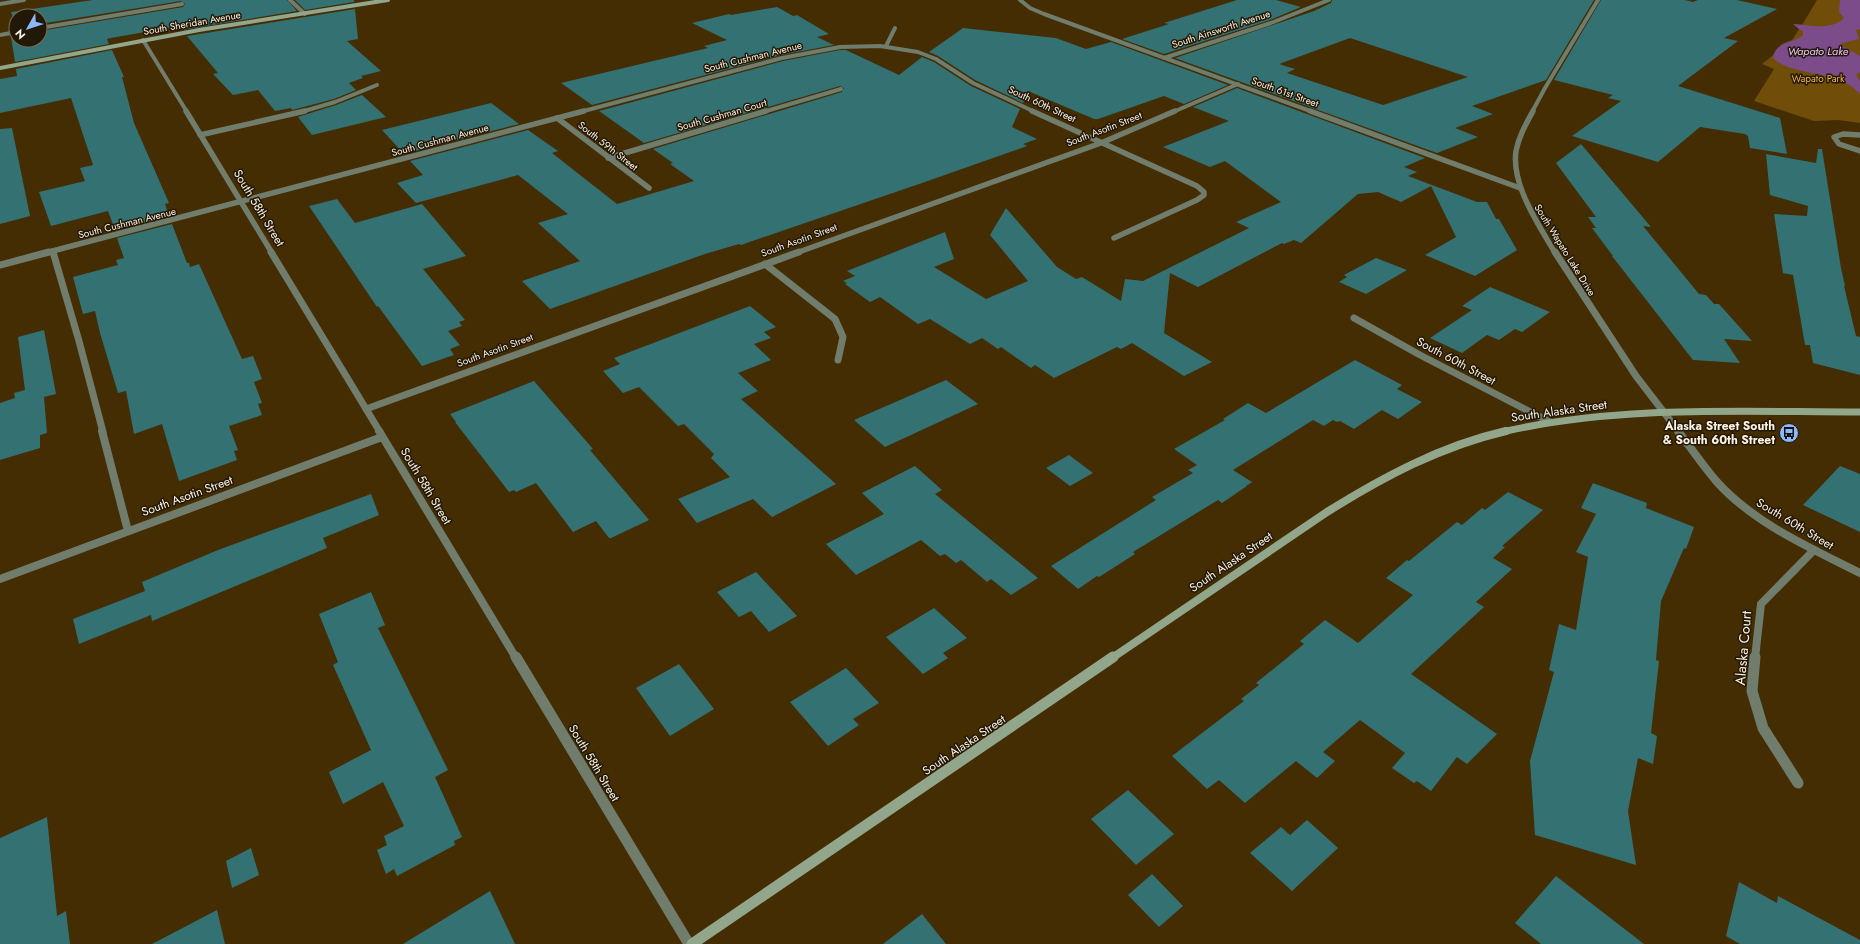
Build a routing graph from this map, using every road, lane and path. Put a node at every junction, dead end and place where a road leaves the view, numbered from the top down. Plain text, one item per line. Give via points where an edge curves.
1 (24, 0) edge
2 (290, 0) edge
3 (388, 0) edge
4 (1020, 0) edge
5 (1329, 0) edge
6 (1598, 0) edge
7 (0, 4) edge
8 (182, 4) dead end
9 (304, 14) junction
10 (48, 27) edge
11 (895, 28) dead end
12 (143, 40) junction
13 (886, 46) junction
14 (1164, 58) junction
15 (0, 68) edge
16 (1238, 84) junction
17 (377, 85) dead end
18 (841, 89) dead end
19 (557, 118) junction
20 (200, 135) junction
21 (1860, 135) edge
22 (1101, 143) junction
23 (1860, 152) edge
24 (608, 158) junction
25 (649, 188) dead end
26 (1520, 188) junction
27 (242, 203) junction
28 (1114, 238) dead end
29 (53, 251) junction
30 (765, 264) junction
31 (0, 265) edge
32 (1354, 318) dead end
33 (838, 360) dead end
34 (366, 409) junction
35 (1860, 412) edge
36 (1663, 413) junction
37 (1550, 422) junction
38 (382, 437) junction
39 (128, 531) junction
40 (1814, 550) junction
41 (1860, 573) edge
42 (0, 579) edge
43 (1798, 783) dead end
44 (689, 944) edge
45 (692, 944) edge

1 - 7 street
2 - 9 street
3 - 9 street, South Sheridan Avenue
4 - 14 street, South 61st Street via 1044,14
5 - 14 street, South Ainsworth Avenue via 1271,23
6 - 26 street, South Wapato Lake Drive via 1545,88 1520,136 1516,152 1516,169
8 - 10 street
9 - 12 street, South Sheridan Avenue
11 - 13 street
12 - 15 street, South Sheridan Avenue
12 - 20 street, South 58th Street
13 - 19 street, South Cushman Avenue via 849,47 793,56
13 - 22 street, South 60th Street via 936,59 983,88
14 - 16 street, South 61st Street
16 - 22 street, South Asotin Street
16 - 26 street, South 61st Street
17 - 20 street via 338,102
18 - 24 street, South Cushman Court
19 - 24 street, South 59th Street
19 - 27 street, South Cushman Avenue
20 - 27 street, South 58th Street
21 - 23 street via 1842,134 1834,137 1839,144
22 - 28 street, South 60th Street via 1197,186 1204,193 1202,197
22 - 30 street, South Asotin Street
24 - 25 street, South 59th Street
26 - 36 street, South Wapato Lake Drive via 1534,219 1556,255
27 - 29 street, South Cushman Avenue
27 - 34 street, South 58th Street
29 - 31 street, South Cushman Avenue
29 - 39 street
30 - 33 street via 835,319 843,337
30 - 34 street, South Asotin Street
32 - 37 street, South 60th Street via 1426,359
34 - 38 street, South 58th Street
35 - 36 street, South Alaska Street
36 - 37 street, South Alaska Street
36 - 40 street, South 60th Street via 1729,494 1764,521
37 - 45 street, South Alaska Street via 1492,435 1444,450 1358,492
38 - 39 street, South Asotin Street
38 - 44 street, South 58th Street
39 - 42 street, South Asotin Street
40 - 41 street, South 60th Street
40 - 43 street, Alaska Court via 1761,604 1752,691 1763,728

